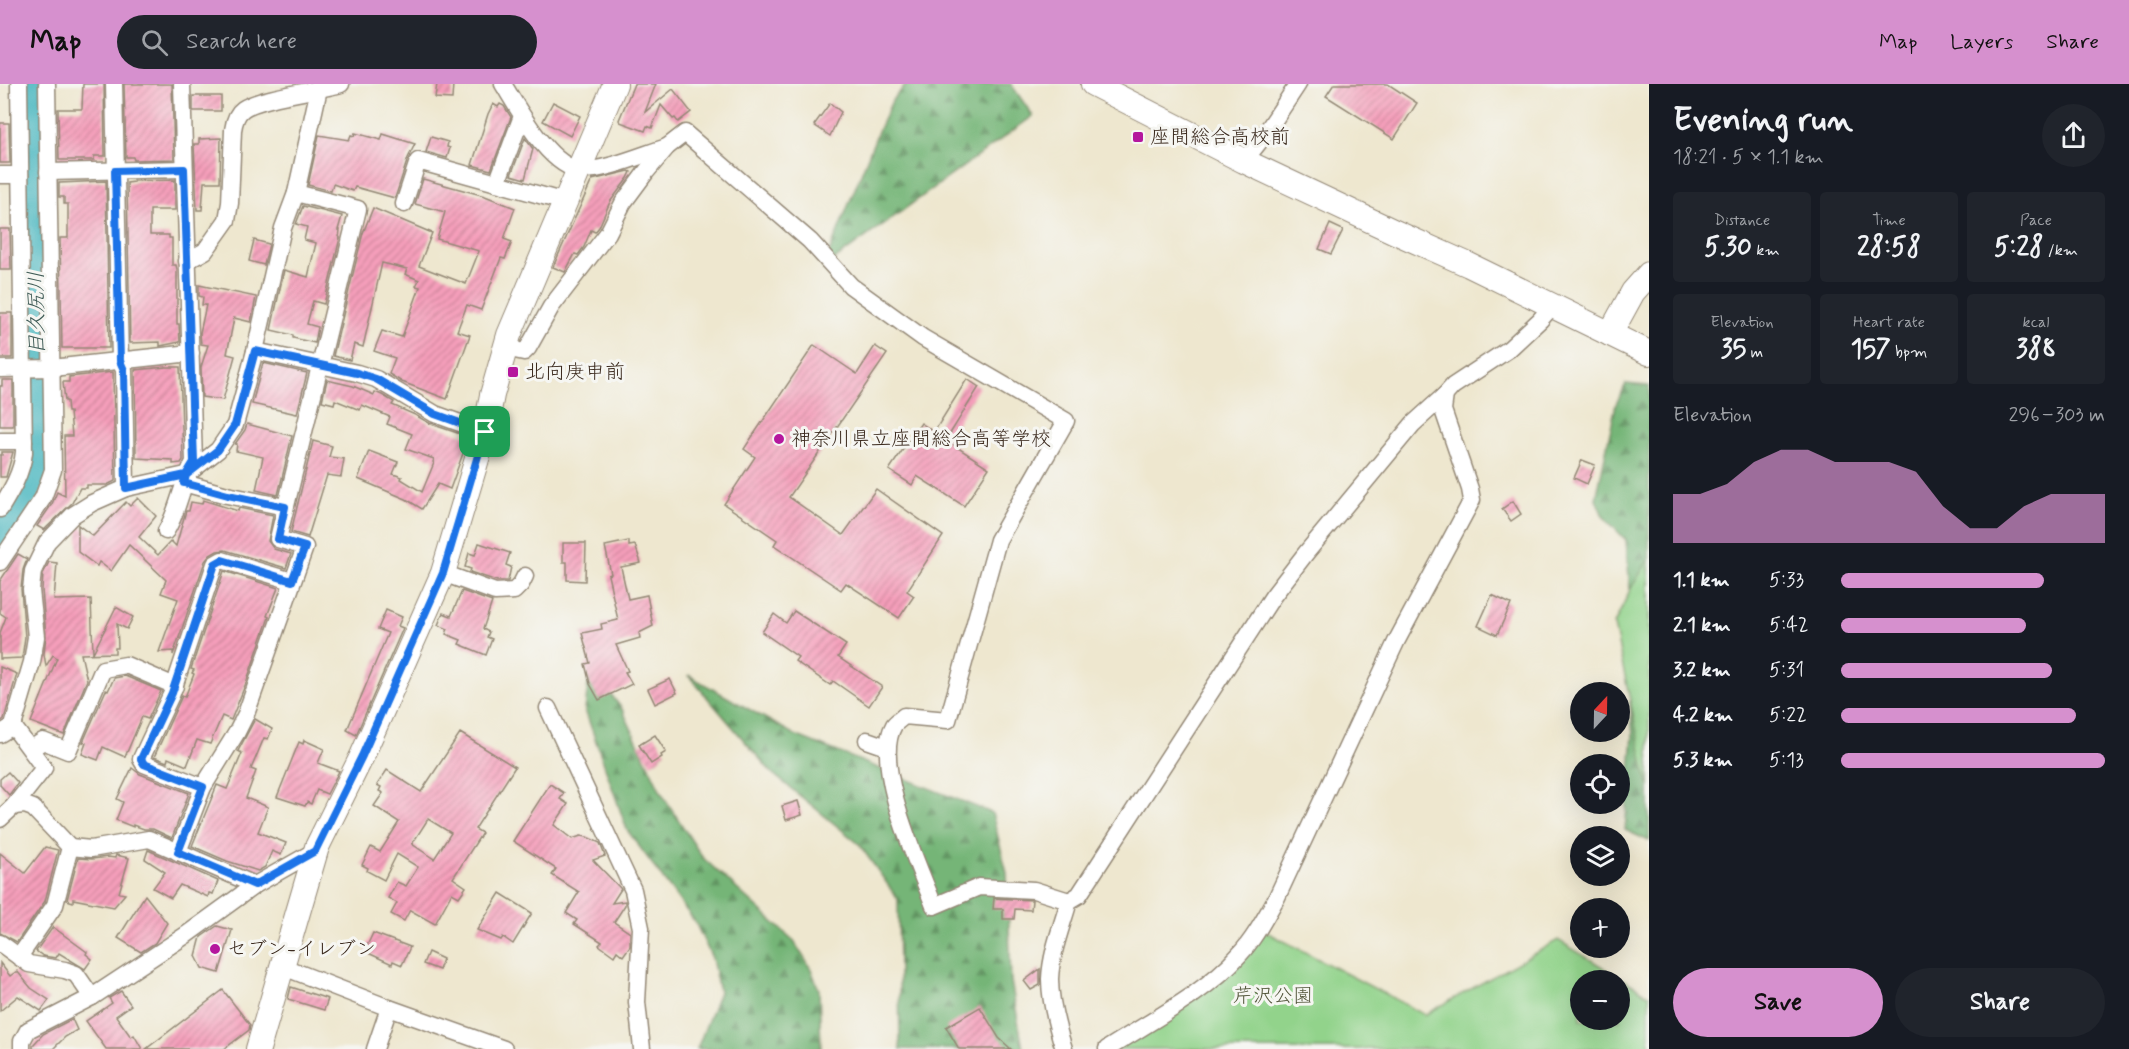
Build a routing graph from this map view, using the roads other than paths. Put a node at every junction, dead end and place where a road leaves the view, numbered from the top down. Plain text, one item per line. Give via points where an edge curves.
1 (19, 84) edge
2 (47, 84) edge
3 (114, 84) edge
4 (182, 84) edge
5 (341, 84) edge
6 (503, 84) edge
7 (615, 84) edge
8 (1093, 84) edge
9 (1298, 84) edge
10 (319, 87) edge
11 (263, 92) edge
12 (522, 116) junction
13 (668, 147) junction
14 (1244, 161) junction
15 (184, 169) junction
16 (579, 170) junction
17 (115, 171) junction
18 (48, 172) junction
19 (0, 175) edge
20 (20, 175) junction
21 (497, 183) junction
22 (296, 194) junction
23 (565, 202) junction
24 (404, 204) dead end
25 (187, 261) junction
26 (1649, 274) edge
27 (1552, 306) junction
28 (1610, 334) junction
29 (505, 348) junction
30 (255, 351) junction
31 (191, 352) junction
32 (1649, 353) edge
33 (120, 361) junction
34 (319, 364) junction
35 (26, 368) junction
36 (50, 368) junction
37 (0, 369) edge
38 (1445, 395) junction
39 (485, 432) junction
40 (0, 441) edge
41 (24, 441) junction
42 (185, 479) junction
43 (126, 488) junction
44 (285, 507) junction
45 (0, 508) edge
46 (23, 527) junction
47 (166, 531) dead end
48 (47, 542) junction
49 (0, 562) edge
50 (443, 573) junction
51 (525, 576) dead end
52 (292, 581) junction
53 (175, 686) junction
54 (548, 708) dead end
55 (6, 730) edge
56 (867, 740) dead end
57 (887, 747) junction
58 (31, 749) junction
59 (203, 787) junction
60 (14, 806) junction
61 (0, 819) edge
62 (70, 847) junction
63 (315, 851) junction
64 (178, 852) junction
65 (255, 885) junction
66 (1069, 901) junction
67 (0, 943) edge
68 (19, 957) junction
69 (281, 966) junction
70 (92, 997) junction
71 (389, 1008) junction
72 (22, 1049) edge
73 (258, 1049) edge
74 (375, 1049) edge
75 (504, 1049) edge
76 (642, 1049) edge
77 (1064, 1049) edge
78 (1107, 1049) edge

1 - 20 street
2 - 18 street
3 - 17 street
4 - 15 street
5 - 10 street
6 - 12 street
7 - 16 street
8 - 14 street
9 - 14 street
10 - 11 street
10 - 22 street
11 - 25 street via 235,120 227,220 205,251
12 - 16 street via 543,144
12 - 21 street
13 - 16 street via 594,170
13 - 29 street via 624,203 608,233 552,307 528,348 524,352
13 - 57 street via 685,133 810,242 851,286 923,338 1066,421 998,540 948,720 904,716 894,724
14 - 27 street
15 - 17 street
15 - 25 street
16 - 23 street
17 - 18 street
17 - 33 street
18 - 36 street
19 - 20 street
20 - 35 street
21 - 23 street
21 - 24 street via 418,161
22 - 30 street via 283,228
22 - 34 street via 358,209
23 - 29 street
25 - 31 street
26 - 28 street via 1633,292
27 - 28 street
27 - 38 street via 1509,349
28 - 32 street
29 - 39 street
30 - 34 street
30 - 42 street via 235,425 218,450
31 - 33 street
31 - 42 street via 194,462
33 - 36 street
33 - 43 street via 124,370
34 - 39 street via 376,379 435,414
34 - 44 street
35 - 36 street
35 - 37 street
35 - 41 street
36 - 46 street via 53,470 43,498
38 - 66 street via 1413,424 1299,562 1079,895
38 - 78 street via 1443,410 1472,500 1396,642 1277,897 1239,956 1215,978
39 - 50 street
40 - 41 street
41 - 45 street via 23,463
42 - 43 street
42 - 44 street via 228,495
42 - 47 street
43 - 48 street via 73,515
44 - 52 street via 278,539 305,547
46 - 48 street
46 - 49 street
48 - 55 street via 33,571 36,637 32,662
50 - 51 street via 495,592 514,591
50 - 63 street
52 - 53 street via 222,560 215,564
52 - 59 street via 246,714
53 - 58 street via 126,665 103,669 68,751 43,741
53 - 59 street via 141,759 144,764
54 - 76 street via 633,890 641,928 637,1002
55 - 58 street
56 - 57 street
57 - 66 street via 891,788 934,906 979,887 1034,890
58 - 60 street via 44,768
59 - 64 street
60 - 61 street
60 - 62 street via 33,808
62 - 64 street via 91,849 149,839
62 - 68 street via 55,905
63 - 65 street
63 - 69 street
64 - 65 street
65 - 70 street
66 - 77 street via 1050,980
67 - 68 street
68 - 70 street via 29,964 76,974
69 - 71 street
69 - 73 street
70 - 72 street via 28,1030
71 - 74 street
71 - 75 street

